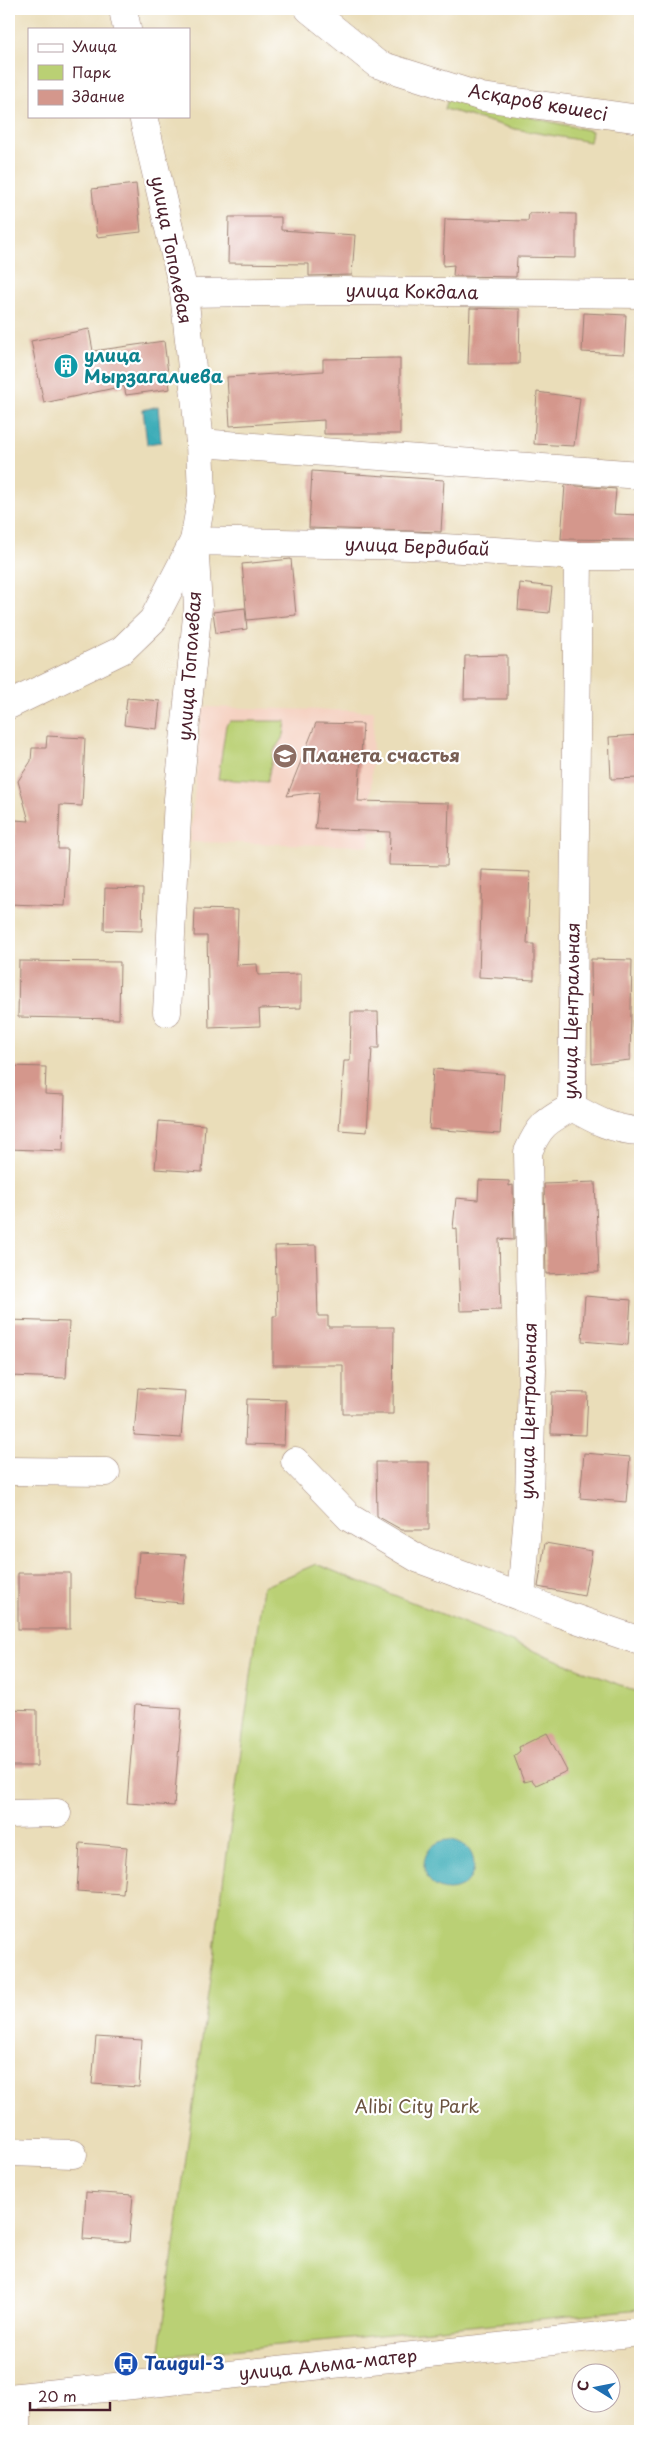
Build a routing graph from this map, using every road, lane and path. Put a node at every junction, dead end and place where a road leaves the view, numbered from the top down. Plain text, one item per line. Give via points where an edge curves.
1 (123, 9) edge
2 (309, 9) edge
3 (126, 28) edge
4 (143, 118) edge
5 (640, 119) edge
6 (184, 293) junction
7 (640, 294) edge
8 (200, 443) junction
9 (640, 475) edge
10 (194, 541) junction
11 (578, 556) junction
12 (640, 556) edge
13 (9, 705) edge
14 (167, 1012) dead end
15 (572, 1107) junction
16 (640, 1131) edge
17 (295, 1461) dead end
18 (9, 1471) edge
19 (106, 1472) dead end
20 (521, 1597) junction
21 (640, 1641) edge
22 (57, 1813) dead end
23 (9, 1814) edge
24 (9, 2152) edge
25 (73, 2154) dead end
26 (640, 2332) edge
27 (13, 2398) edge
28 (17, 2431) edge

1 - 3 street
2 - 5 street, Асқаров көшесі via 377,64 482,96
4 - 6 street, улица Тополевая
6 - 7 street, улица Кокдала
6 - 8 street, улица Тополевая
8 - 9 street
8 - 10 street, улица Тополевая via 202,496
10 - 11 street, улица Бердибай via 411,546
10 - 13 street via 152,620 122,650
10 - 14 street, улица Тополевая via 198,607 178,799
11 - 12 street, улица Бердибай
11 - 15 street, улица Центральная
15 - 16 street via 602,1125
15 - 20 street, улица Центральная via 544,1123 528,1152 532,1370 529,1503
17 - 20 street via 350,1518 419,1559
18 - 19 street
20 - 21 street via 559,1614
22 - 23 street
24 - 25 street
26 - 27 street, улица Альма-матер
27 - 28 street

